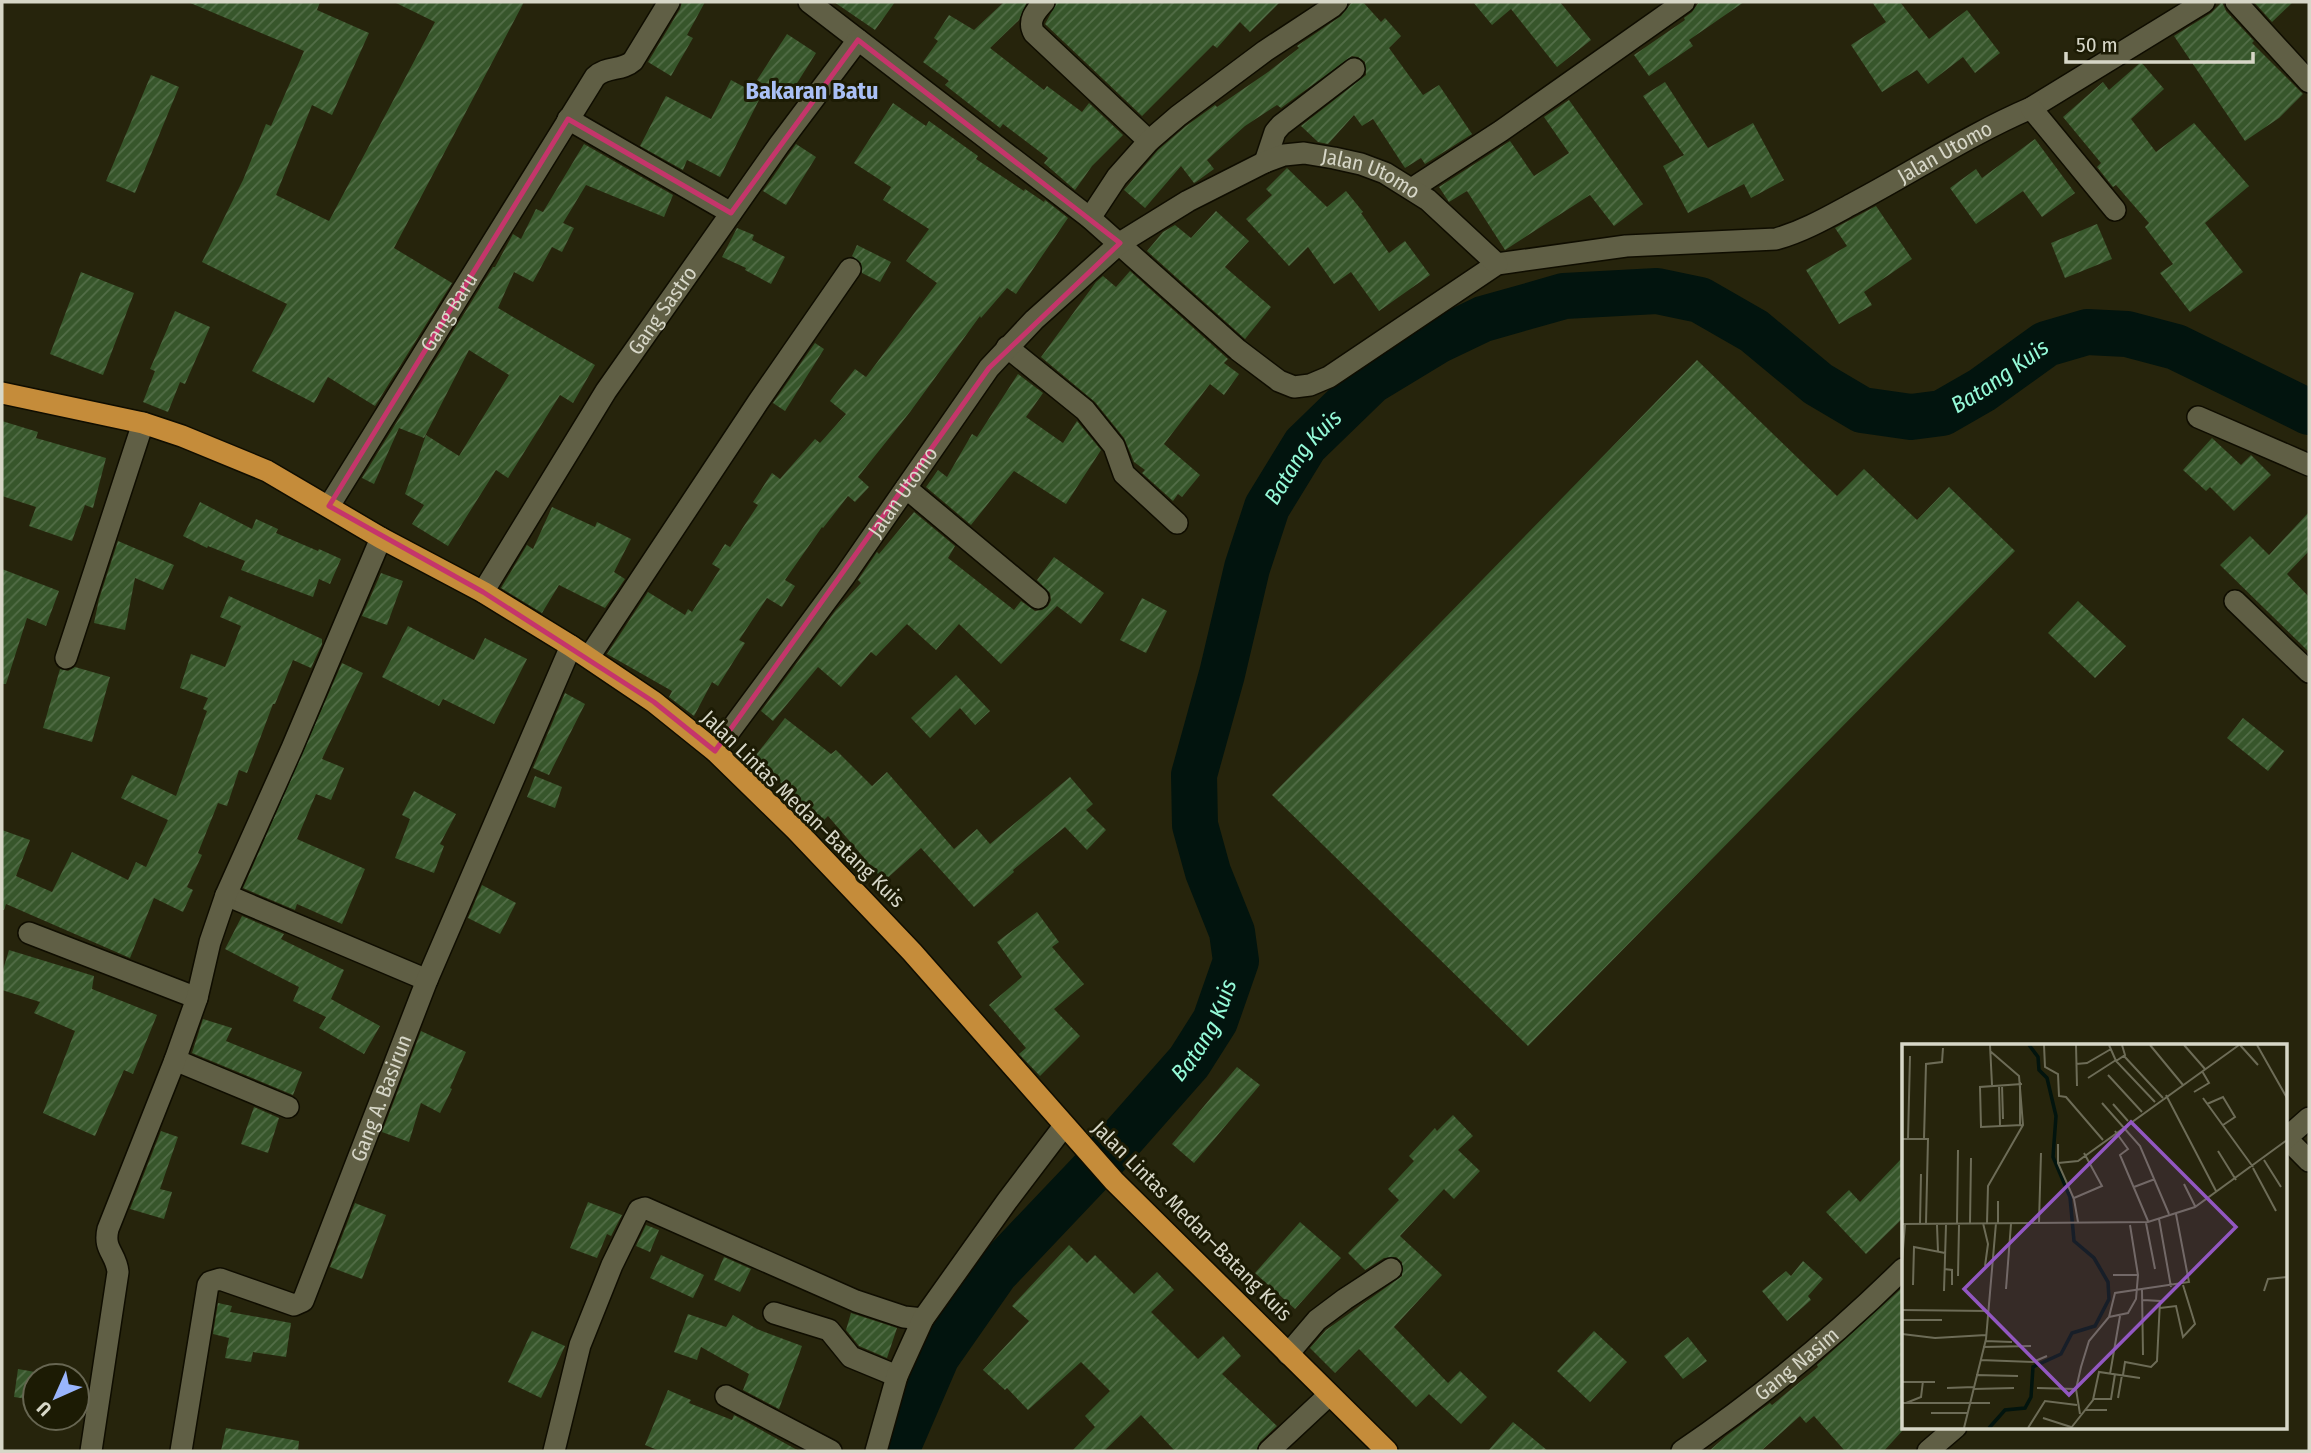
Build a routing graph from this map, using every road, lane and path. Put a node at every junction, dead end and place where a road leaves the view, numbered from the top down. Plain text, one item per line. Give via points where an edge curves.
1 (669, 2) edge
2 (809, 2) edge
3 (1044, 2) edge
4 (1337, 2) edge
5 (1684, 2) edge
6 (2204, 2) edge
7 (2236, 2) edge
8 (858, 40) junction
9 (1354, 69) dead end
10 (2309, 82) edge
11 (2031, 108) junction
12 (568, 119) junction
13 (1149, 141) junction
14 (1265, 162) junction
15 (1413, 188) junction
16 (2115, 210) dead end
17 (731, 213) junction
18 (1090, 218) junction
19 (1120, 243) junction
20 (1497, 264) junction
21 (850, 270) dead end
22 (1007, 347) junction
23 (2, 393) edge
24 (2198, 417) dead end
25 (143, 423) junction
26 (2309, 465) edge
27 (906, 488) junction
28 (328, 506) junction
29 (1177, 523) dead end
30 (381, 538) junction
31 (483, 592) junction
32 (1038, 598) dead end
33 (2235, 601) dead end
34 (580, 651) junction
35 (66, 658) dead end
36 (2309, 673) edge
37 (715, 751) junction
38 (226, 894) junction
39 (29, 933) dead end
40 (427, 980) junction
41 (197, 998) junction
42 (175, 1060) junction
43 (288, 1107) dead end
44 (2309, 1118) edge
45 (1064, 1126) junction
46 (2286, 1137) edge
47 (2286, 1139) edge
48 (2309, 1161) edge
49 (1391, 1269) dead end
50 (1902, 1270) edge
51 (774, 1313) dead end
52 (923, 1320) junction
53 (1288, 1354) junction
54 (897, 1376) junction
55 (1329, 1395) junction
56 (726, 1396) dead end
57 (1955, 1428) edge
58 (90, 1451) edge
59 (181, 1451) edge
60 (554, 1451) edge
61 (831, 1451) edge
62 (876, 1451) edge
63 (1269, 1451) edge
64 (1387, 1451) edge
65 (1682, 1451) edge
66 (1928, 1451) edge

1 - 12 street, Gang Baru via 633,61 601,71
2 - 8 street
3 - 13 street via 1032,19 1038,38
4 - 13 street via 1254,59
5 - 15 street
6 - 11 street, Jalan Utomo
7 - 10 street
8 - 17 street, Gang Sastro
8 - 18 street
9 - 14 street via 1281,125
11 - 16 street
11 - 20 street, Jalan Utomo via 2001,120 1799,233 1776,239 1626,246
12 - 17 street
12 - 28 street, Gang Baru
13 - 18 street via 1117,177
14 - 15 street, Jalan Utomo via 1304,153 1334,158 1385,173
14 - 19 street, Jalan Utomo via 1188,201
15 - 20 street, Jalan Utomo
17 - 31 street, Gang Sastro via 606,391
18 - 19 street
19 - 20 street via 1238,350 1294,387 1329,377
19 - 22 street, Jalan Utomo
21 - 34 street, Gang A. Basirun
22 - 27 street, Jalan Utomo
22 - 29 street via 1085,410 1114,446 1125,474
23 - 25 highway, Jalan Lintas Medan–Batang Kuis
24 - 26 street
25 - 28 highway, Jalan Lintas Medan–Batang Kuis via 267,471
25 - 35 street
27 - 32 street
27 - 37 street, Jalan Utomo
28 - 30 highway, Jalan Lintas Medan–Batang Kuis
30 - 31 highway, Jalan Lintas Medan–Batang Kuis
30 - 38 street
31 - 34 highway, Jalan Lintas Medan–Batang Kuis
33 - 36 street
34 - 37 highway, Jalan Lintas Medan–Batang Kuis
34 - 40 street, Gang A. Basirun
37 - 45 highway, Jalan Lintas Medan–Batang Kuis via 886,923
38 - 40 street
38 - 41 street
39 - 41 street
40 - 59 street, Gang A. Basirun via 303,1301 294,1305 220,1279 210,1282
41 - 42 street
42 - 43 street
42 - 58 street via 108,1229 106,1245 118,1272
44 - 46 street
45 - 52 street
45 - 53 highway, Jalan Lintas Medan–Batang Kuis
47 - 48 street
49 - 53 street via 1317,1320
50 - 65 street, Gang Nasim via 1784,1377
51 - 54 street via 829,1329 851,1357
52 - 54 street
52 - 60 street via 856,1301 645,1208 639,1210 580,1345
53 - 55 highway, Jalan Lintas Medan–Batang Kuis
54 - 62 street
55 - 63 street
55 - 64 highway, Jalan Lintas Medan–Batang Kuis
56 - 61 street
57 - 66 street

